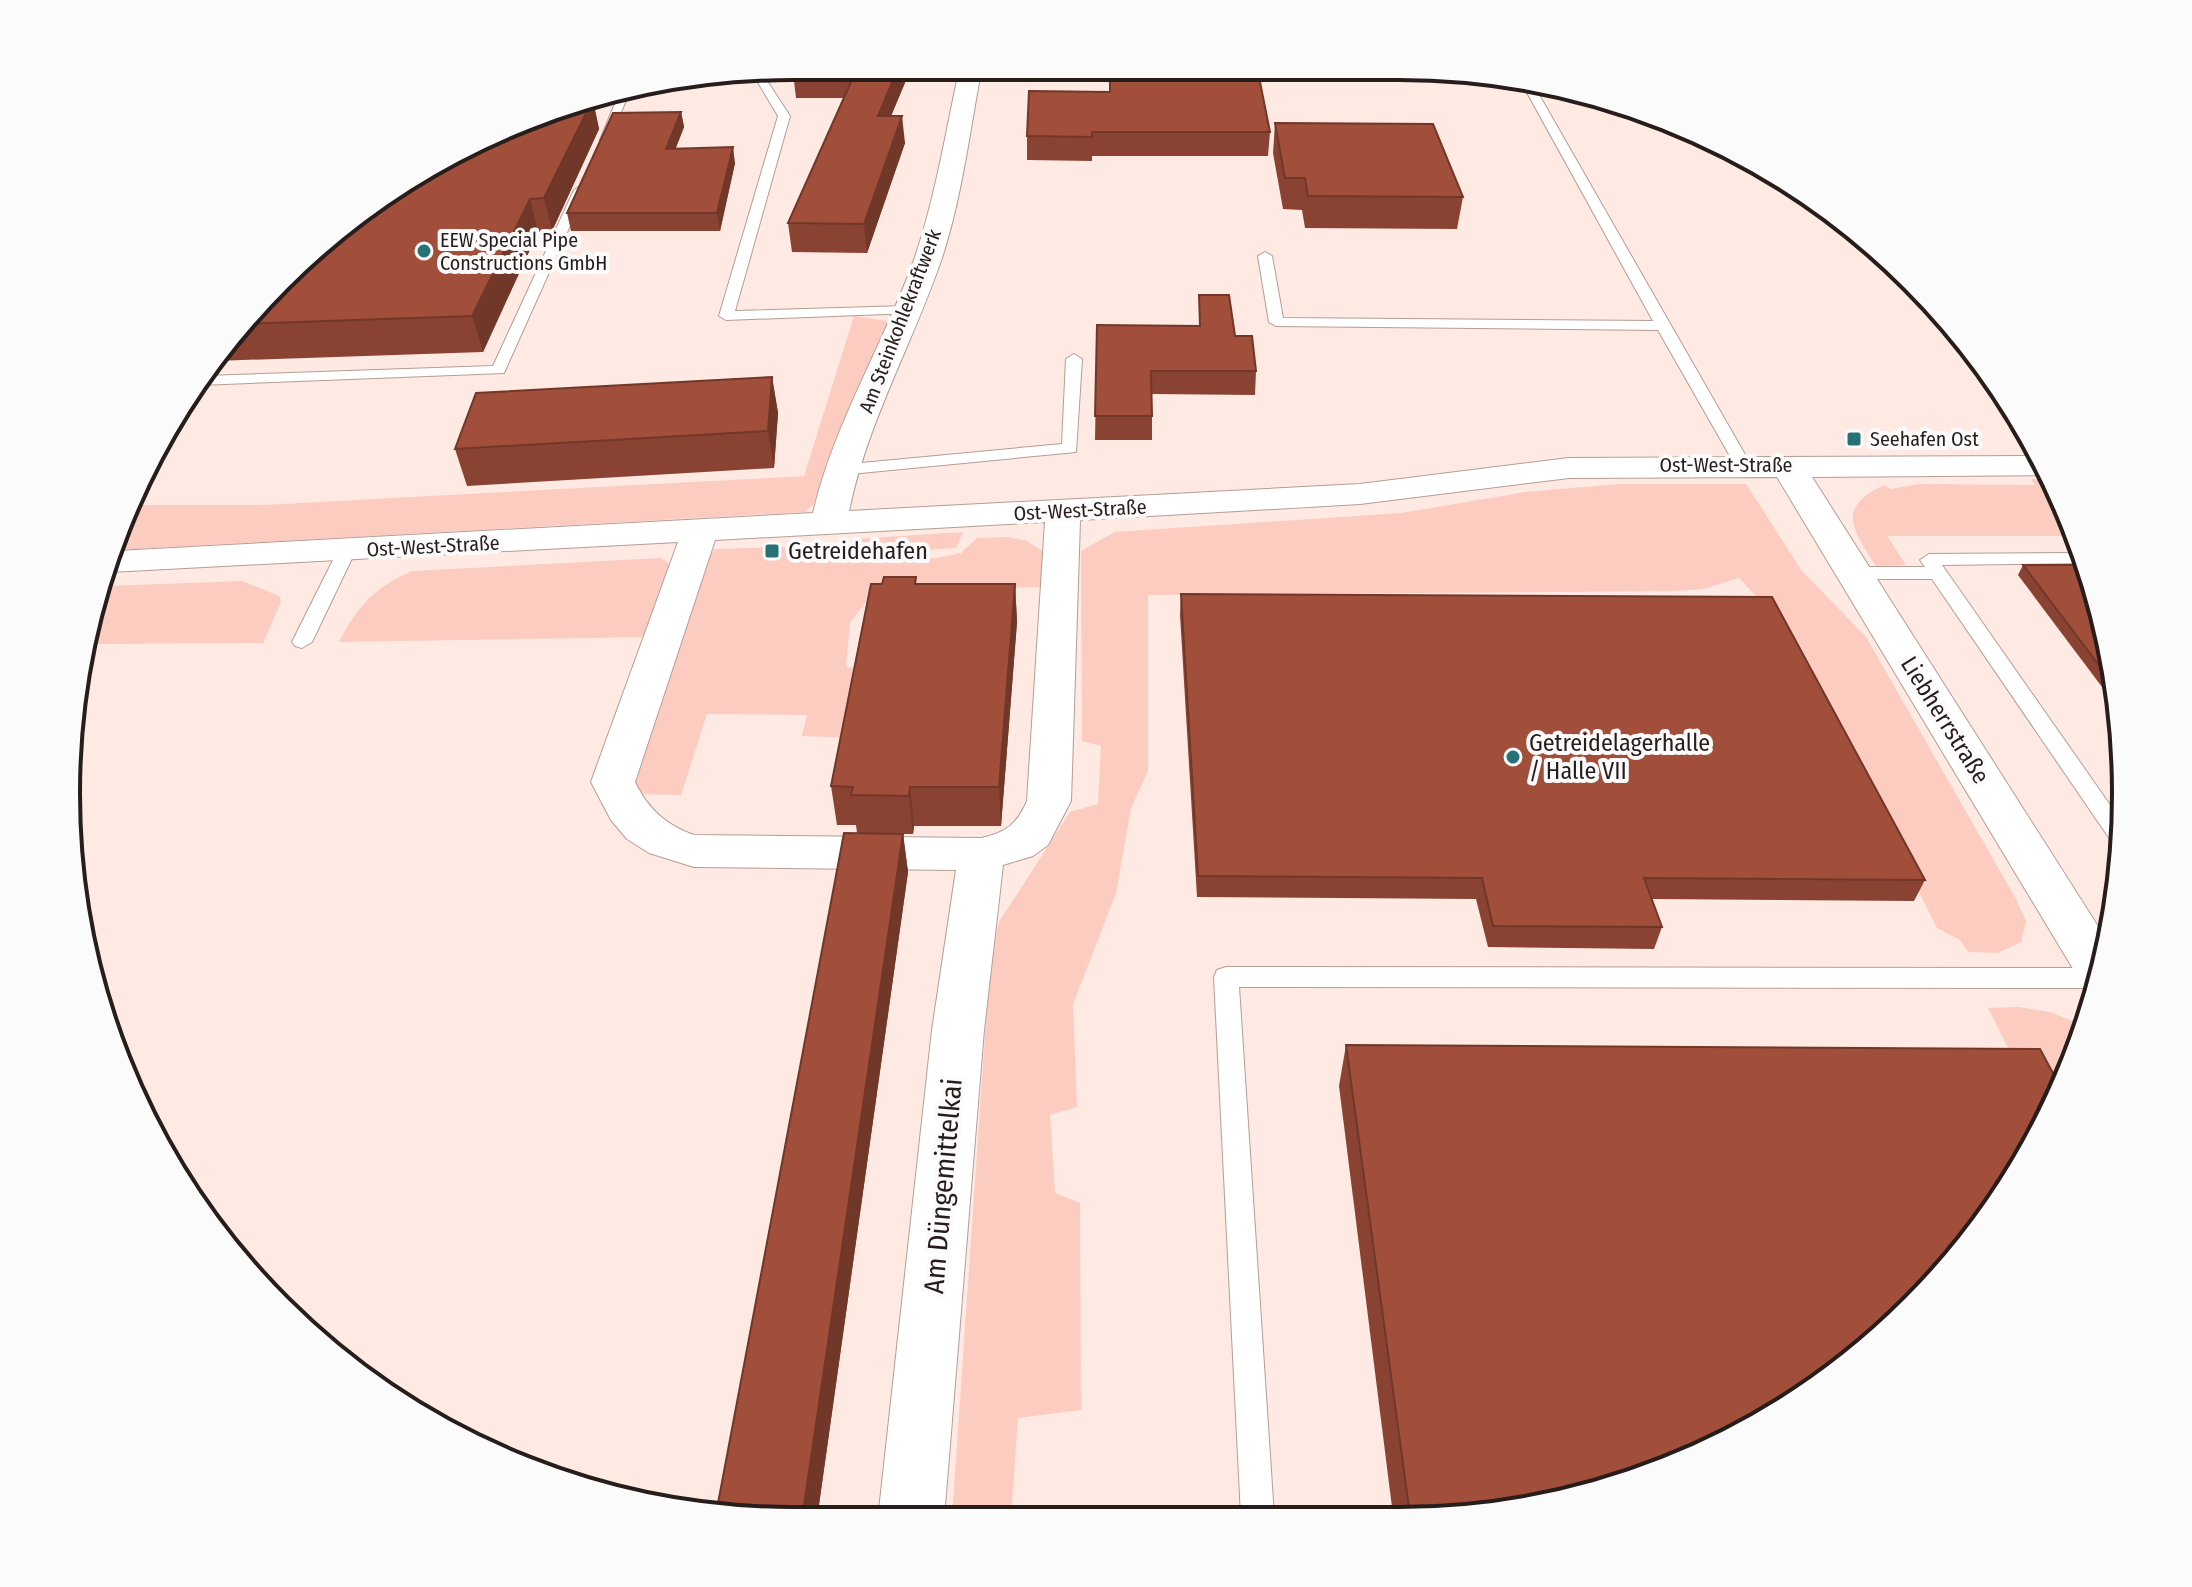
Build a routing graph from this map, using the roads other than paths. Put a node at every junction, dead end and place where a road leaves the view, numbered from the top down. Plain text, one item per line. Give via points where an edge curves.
1 (968, 80) edge
2 (762, 81) edge
3 (1533, 93) edge
4 (621, 101) edge
5 (1265, 256) dead end
6 (907, 310) junction
7 (1660, 326) junction
8 (1074, 359) dead end
9 (212, 381) edge
10 (1743, 465) junction
11 (1787, 465) junction
12 (2032, 466) edge
13 (840, 470) junction
14 (1063, 510) junction
15 (828, 525) junction
16 (700, 532) junction
17 (347, 550) junction
18 (2072, 558) edge
19 (119, 562) edge
20 (1854, 573) junction
21 (1938, 573) junction
22 (302, 642) dead end
23 (2111, 823) edge
24 (981, 854) junction
25 (2094, 934) edge
26 (2088, 976) edge
27 (912, 1507) edge
28 (1256, 1507) edge

1 - 6 street, Am Steinkohlekraftwerk via 943,205
2 - 6 lane via 784,116 726,316
3 - 7 lane
4 - 9 lane via 499,370
5 - 7 lane via 1276,322
6 - 13 street, Am Steinkohlekraftwerk
7 - 10 lane
8 - 13 lane via 1070,448
10 - 11 street, Ost-West-Straße
10 - 14 street, Ost-West-Straße via 1569,468 1360,494
11 - 12 street, Ost-West-Straße
11 - 20 street, Liebherrstraße
13 - 15 street, Am Steinkohlekraftwerk
14 - 15 street, Ost-West-Straße
14 - 24 street via 1049,801 1038,831 1014,848
15 - 16 street, Ost-West-Straße
16 - 17 street, Ost-West-Straße
16 - 24 street via 613,782 625,812 661,843 694,851
17 - 19 street, Ost-West-Straße
17 - 22 lane
18 - 21 lane via 1929,560
20 - 21 lane
20 - 25 street, Liebherrstraße
21 - 23 lane
24 - 27 street, Am Düngemittelkai via 958,1030
26 - 28 lane via 1226,977

